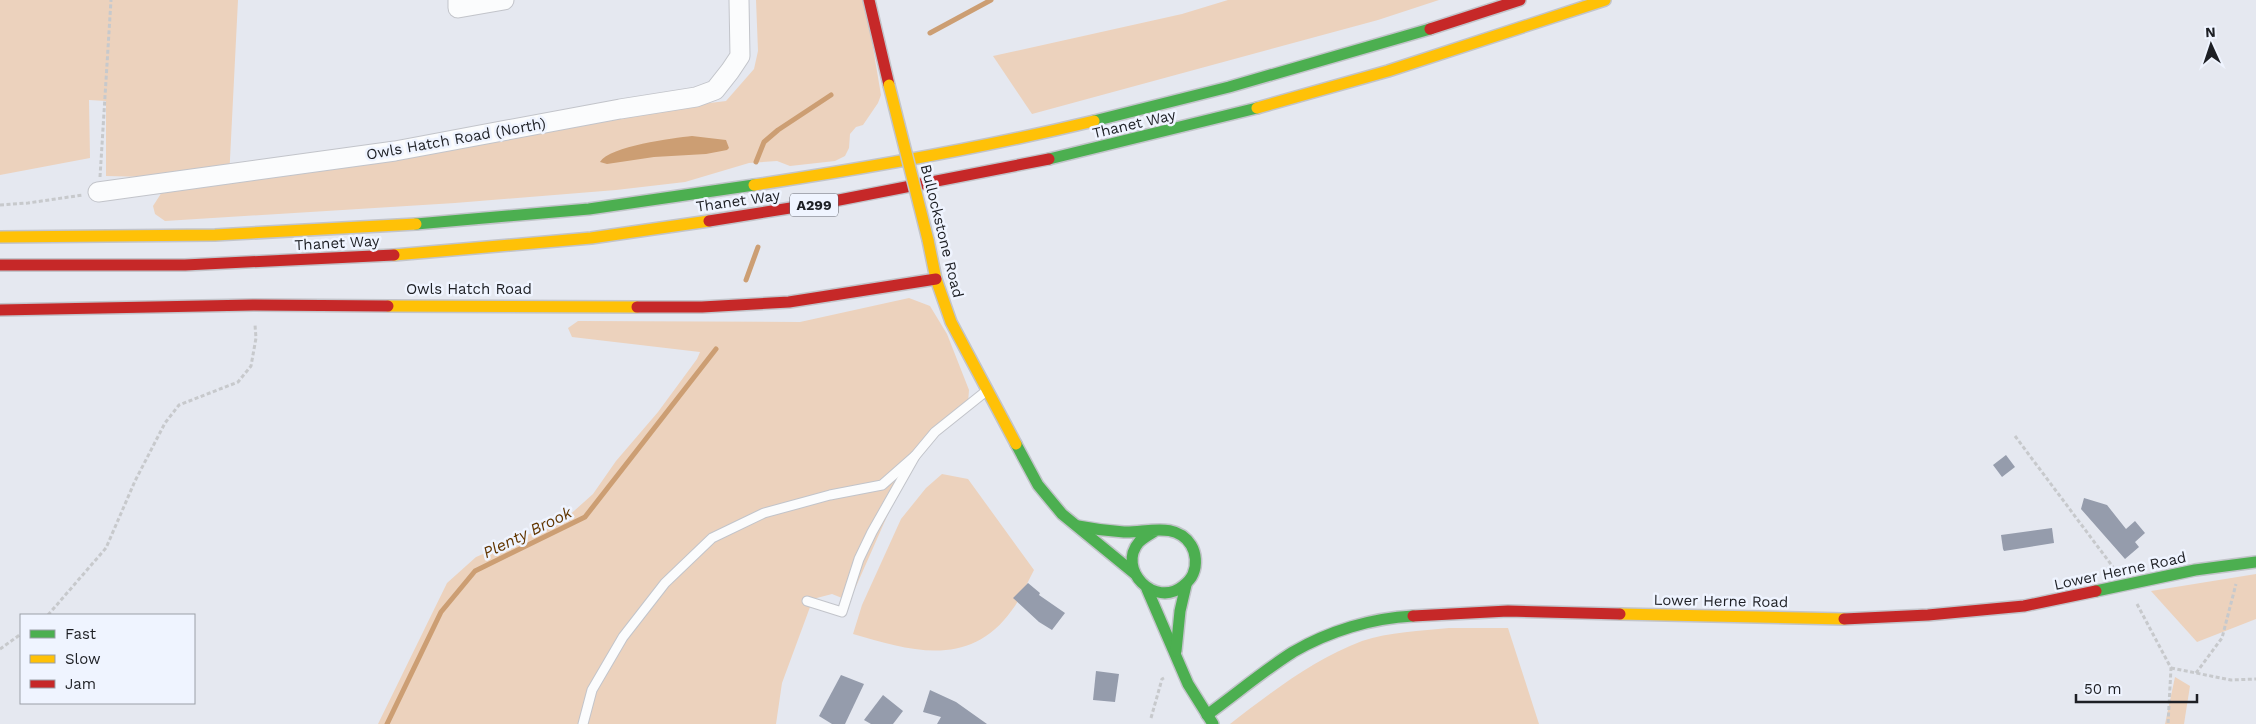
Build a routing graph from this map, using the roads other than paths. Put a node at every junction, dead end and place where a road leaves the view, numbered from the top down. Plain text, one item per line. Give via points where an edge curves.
1 (504, 0) edge
2 (739, 0) edge
3 (869, 0) edge
4 (1520, 0) edge
5 (1605, 0) edge
6 (458, 4) edge
7 (98, 192) road end
8 (0, 237) edge
9 (0, 266) edge
10 (936, 279) junction
11 (0, 310) edge
12 (987, 391) junction
13 (915, 456) junction
14 (1077, 526) junction
15 (1156, 531) junction
16 (2256, 562) edge
17 (1134, 573) junction
18 (1186, 585) junction
19 (1147, 589) junction
20 (807, 601) dead end
21 (1176, 652) junction
22 (1207, 721) edge
23 (583, 724) edge

1 - 6 street
2 - 7 street, Owls Hatch Road (North) via 740,56 715,90 696,97 395,151
3 - 10 main road, Bullockstone Road, bridge
4 - 8 main road, Thanet Way / A299 via 1405,37 1220,89 1023,138 834,173 589,208 376,228 215,235
5 - 9 main road, Thanet Way / A299 via 1415,63 1238,114 1029,164 840,201 591,238 378,256 179,264
10 - 11 main road, Owls Hatch Road via 789,302 702,306 149,305
10 - 12 main road, Bullockstone Road via 951,322
12 - 13 lane via 935,432
12 - 14 main road, Bullockstone Road via 1038,485 1049,501
13 - 20 lane via 859,559 842,612
13 - 23 lane via 882,485 764,513 712,538 665,583 623,637 592,690
14 - 15 main road, Bullockstone Road via 1108,531
14 - 17 main road, Bullockstone Road
15 - 17 main road via 1138,542 1133,552
15 - 18 main road, Bullockstone Road via 1177,532 1192,546 1196,567
16 - 22 main road, Lower Herne Road via 2195,570 2024,606 1852,618 1508,611 1396,617 1346,628 1294,652
17 - 19 main road, Bullockstone Road
18 - 19 main road via 1167,593
18 - 21 main road, Bullockstone Road
19 - 21 main road, Bullockstone Road
21 - 22 main road, Bullockstone Road

